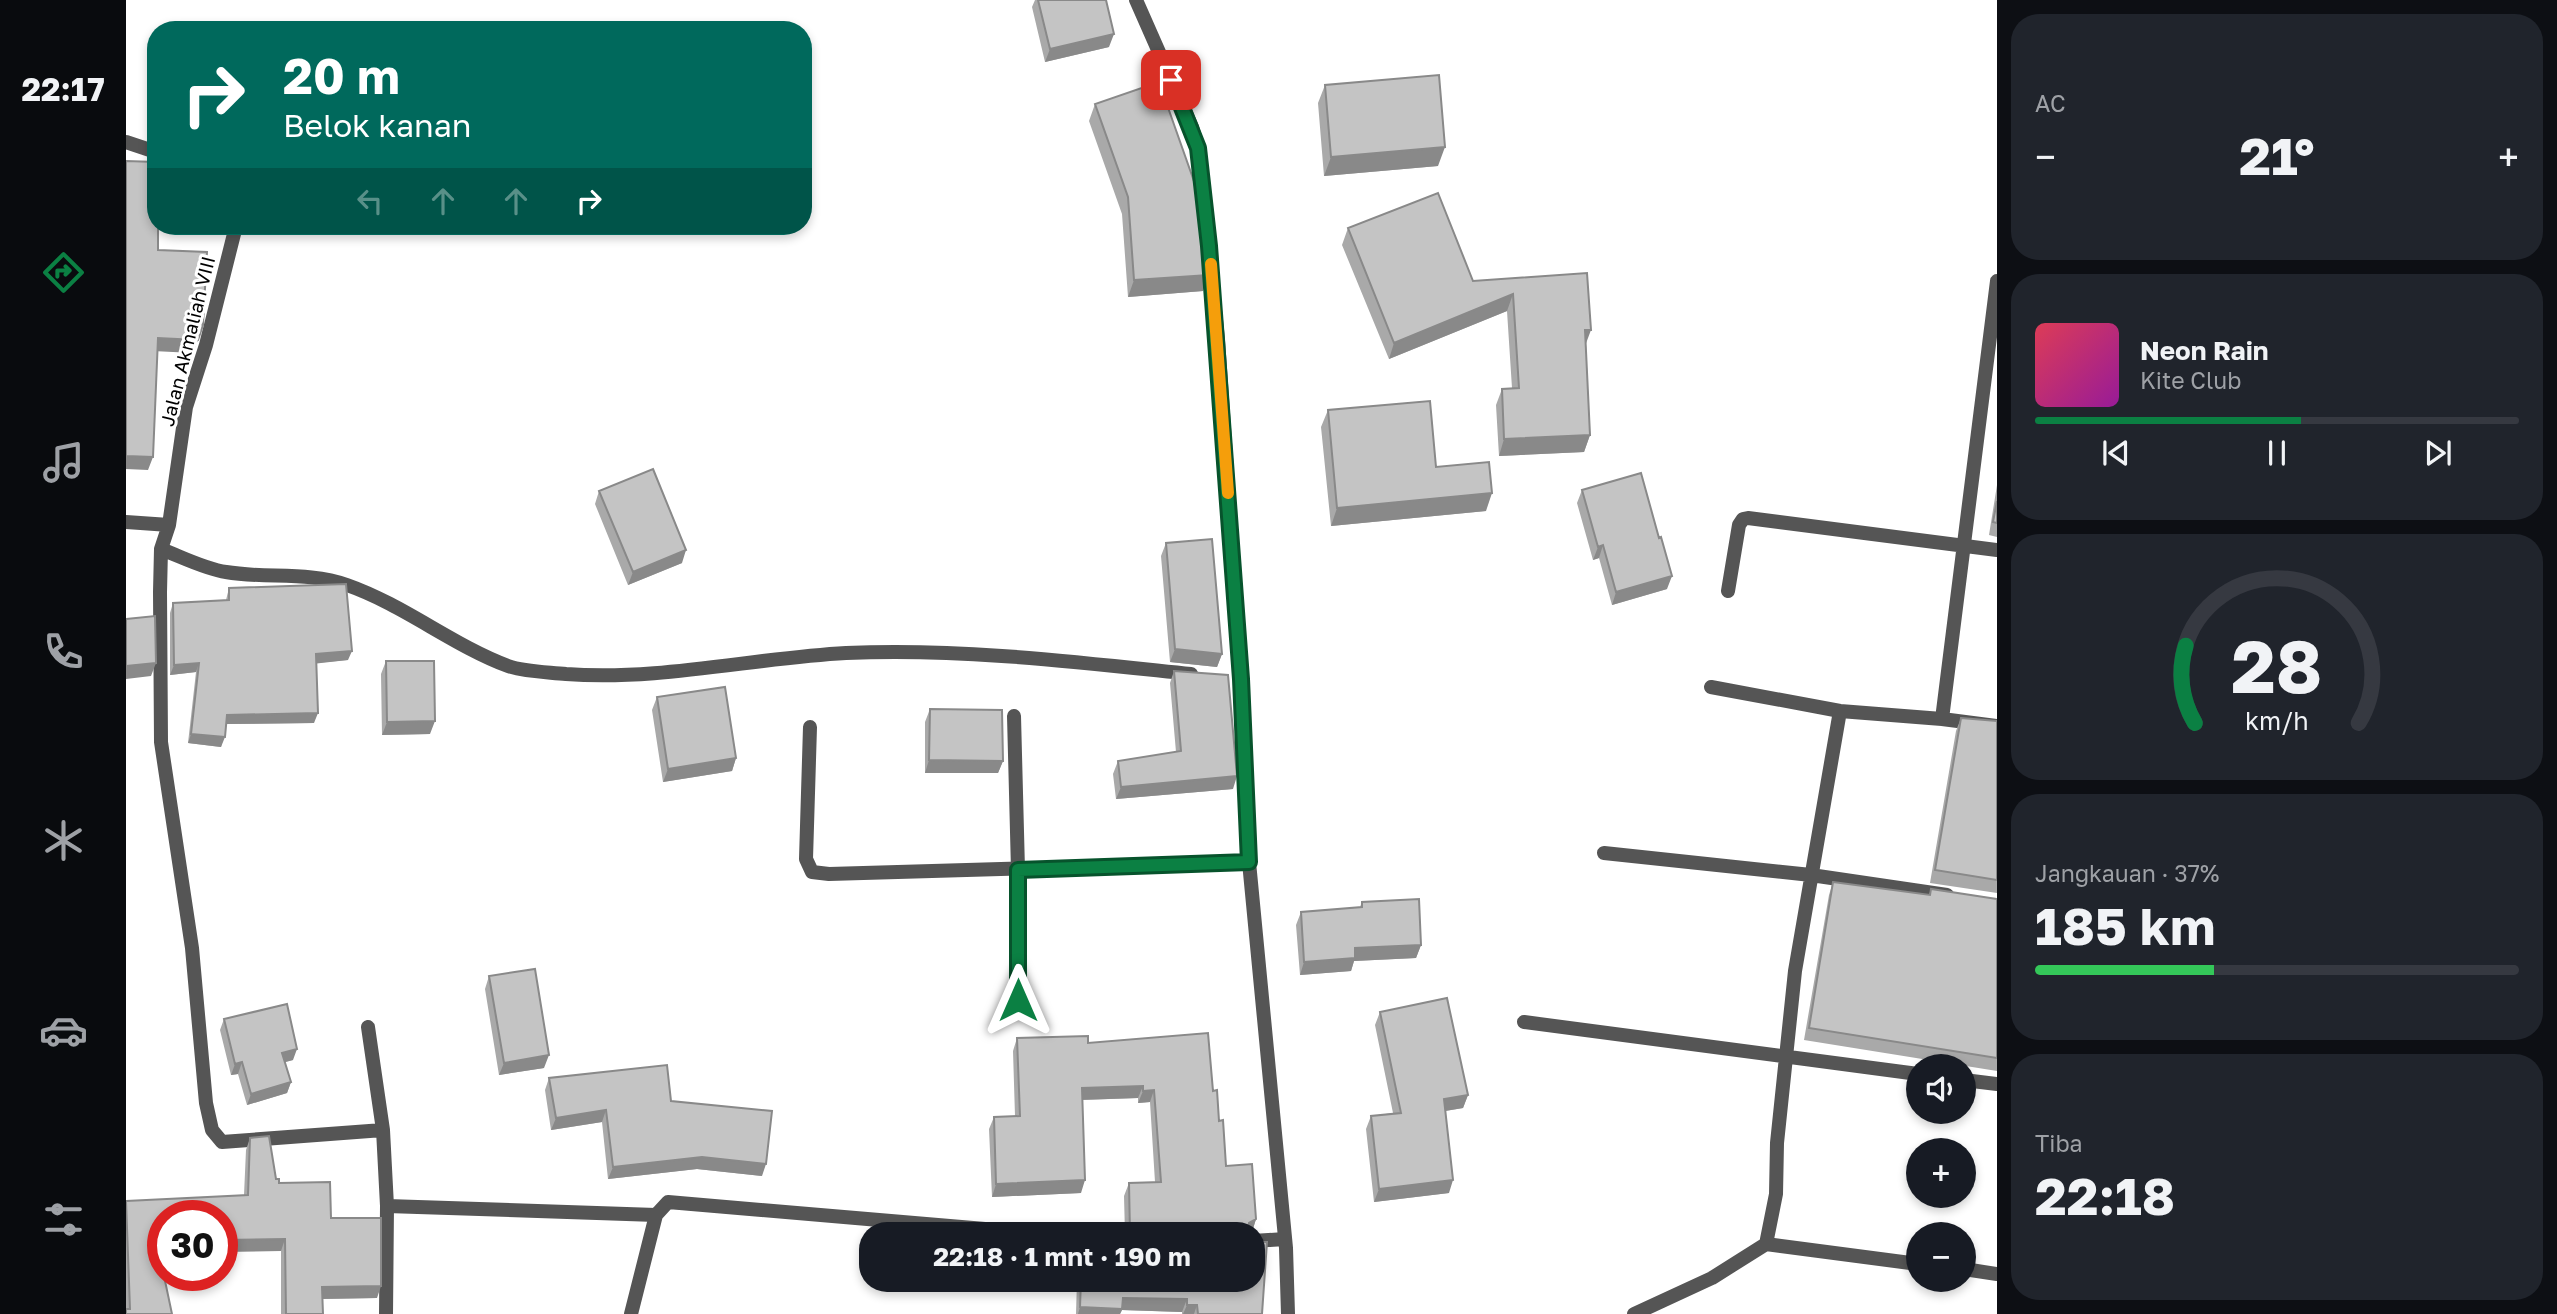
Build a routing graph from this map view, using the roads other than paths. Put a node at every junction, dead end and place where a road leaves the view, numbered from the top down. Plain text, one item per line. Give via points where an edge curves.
1 (1136, 0) edge
2 (126, 142) edge
3 (147, 149) edge
4 (234, 235) edge
5 (1997, 281) edge
6 (1991, 372) edge
7 (126, 522) edge
8 (169, 525) junction
9 (1963, 546) junction
10 (161, 549) junction
11 (1997, 550) edge
12 (1728, 590) dead end
13 (1200, 675) edge
14 (1711, 687) dead end
15 (1840, 711) junction
16 (1014, 716) dead end
17 (1942, 719) junction
18 (1997, 726) edge
19 (810, 727) dead end
20 (1604, 853) dead end
21 (1249, 862) junction
22 (1018, 870) junction
23 (1811, 875) junction
24 (1957, 897) edge
25 (1018, 1000) dead end
26 (1524, 1022) dead end
27 (368, 1027) dead end
28 (1785, 1057) junction
29 (1906, 1072) edge
30 (1976, 1081) edge
31 (1997, 1084) edge
32 (383, 1130) junction
33 (387, 1206) junction
34 (656, 1215) junction
35 (910, 1222) edge
36 (1285, 1239) dead end
37 (1265, 1240) edge
38 (1766, 1244) junction
39 (1906, 1262) edge
40 (1976, 1271) edge
41 (1997, 1274) edge
42 (386, 1314) edge
43 (631, 1314) edge
44 (1288, 1314) edge
45 (1634, 1314) edge

1 - 21 street via 1198,148 1218,340 1234,678
2 - 3 street
4 - 8 street, Jalan Akmaliah VIII via 186,407
5 - 6 street
6 - 9 street
7 - 8 street
8 - 10 street, Jalan Akmaliah VIII
9 - 11 street
9 - 12 street via 1748,518 1739,525
9 - 17 street
10 - 13 street via 223,572 315,577 347,585 511,667 567,674 631,675 802,656 895,652 1013,655
10 - 32 street, Jalan Akmaliah VIII via 161,742 192,948 212,1130 222,1142
14 - 15 street
15 - 17 street
15 - 23 street
16 - 22 street
17 - 18 street
19 - 22 street via 806,859 812,872
20 - 23 street
21 - 22 street
21 - 44 street via 1286,1248
22 - 25 street
23 - 24 street
23 - 28 street
26 - 28 street
27 - 32 street
28 - 29 street
28 - 38 street via 1776,1194
30 - 31 street
32 - 33 street
33 - 34 street
33 - 42 street
34 - 35 street via 676,1201
34 - 43 street
36 - 37 street
38 - 39 street
38 - 45 street via 1712,1278
40 - 41 street

